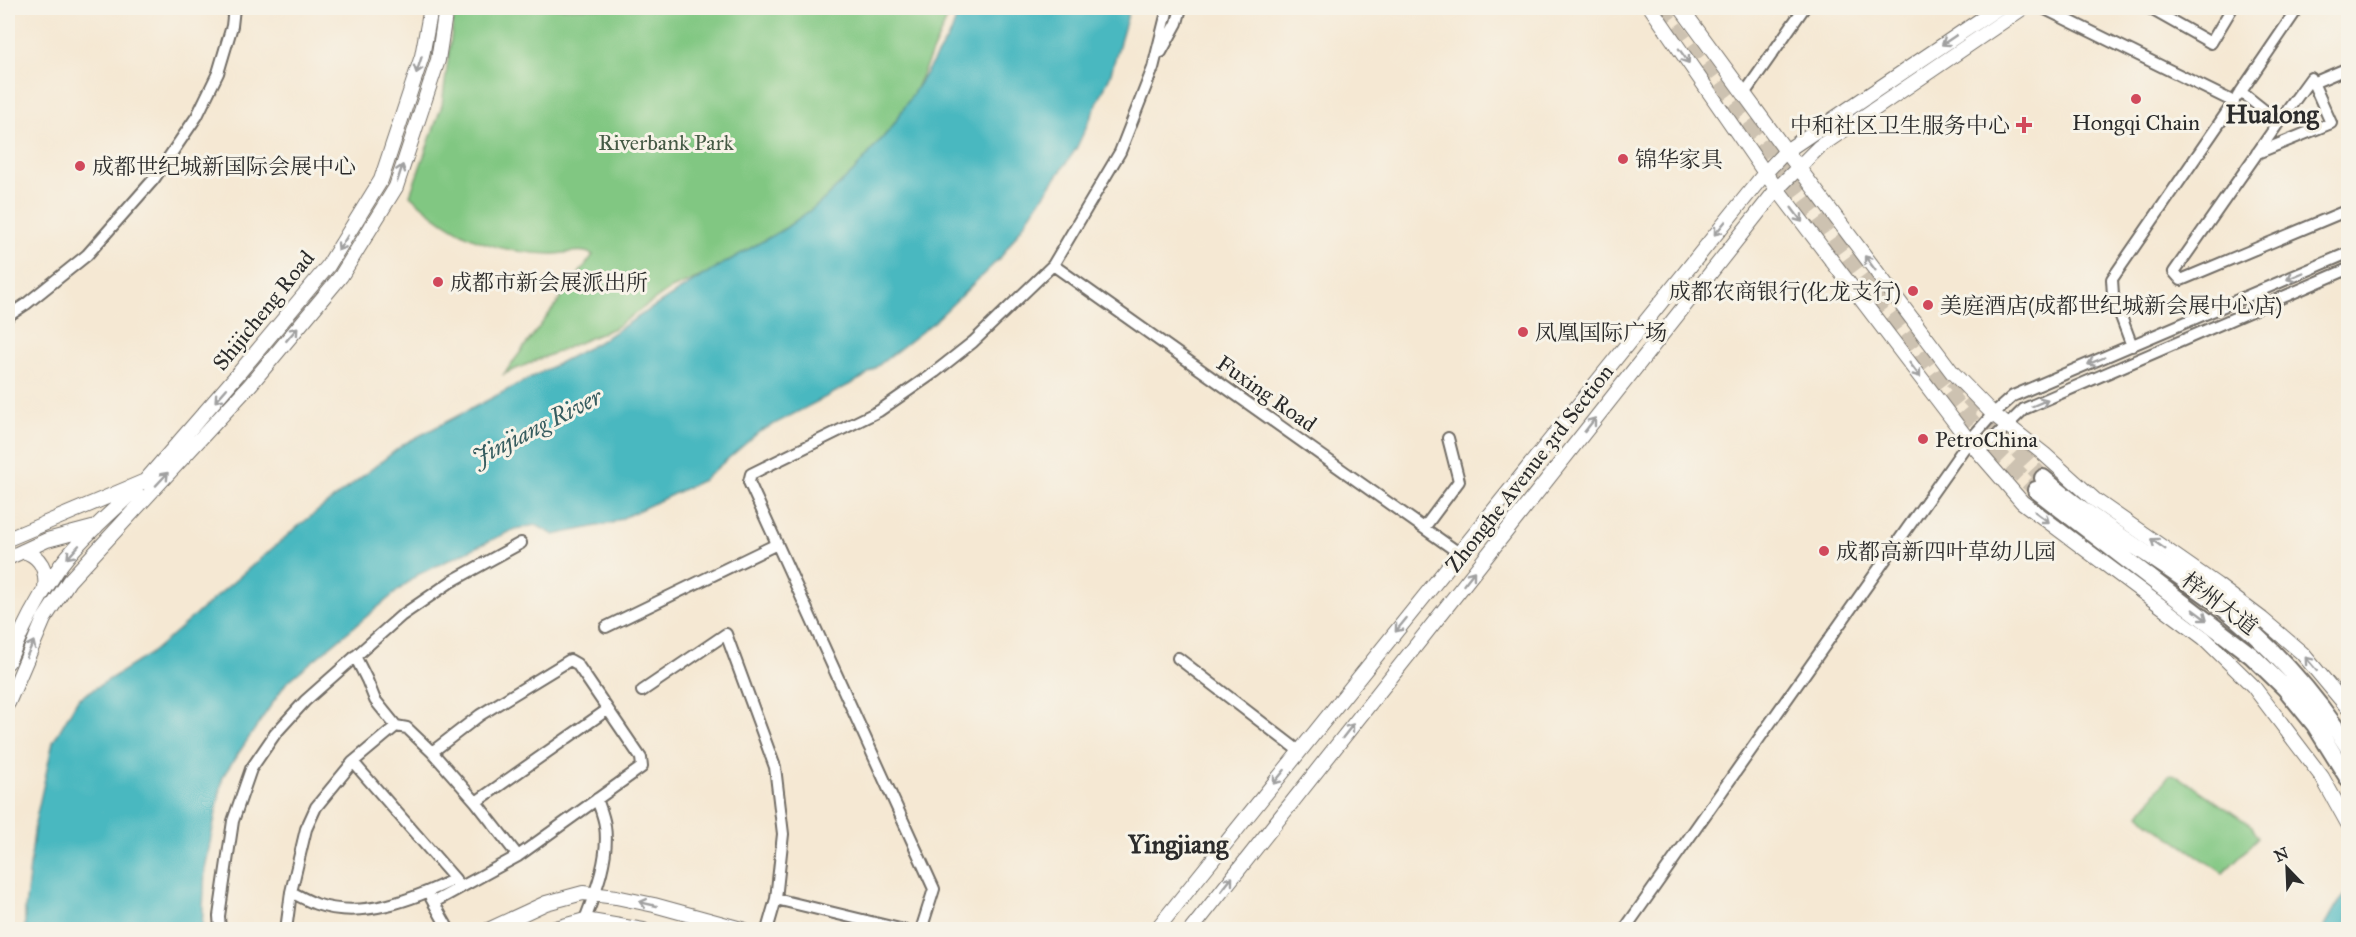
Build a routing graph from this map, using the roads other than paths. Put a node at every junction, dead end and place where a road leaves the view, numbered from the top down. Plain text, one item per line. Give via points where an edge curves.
1 (234, 8) edge
2 (431, 8) edge
3 (446, 8) edge
4 (1162, 8) edge
5 (1168, 8) edge
6 (1181, 8) edge
7 (1651, 8) edge
8 (1681, 8) edge
9 (1804, 8) edge
10 (1998, 8) edge
11 (2023, 8) edge
12 (2043, 8) edge
13 (2149, 8) edge
14 (2232, 8) edge
15 (2298, 8) edge
16 (1153, 68) junction
17 (2349, 68) edge
18 (2313, 83) junction
19 (2241, 92) junction
20 (1744, 94) junction
21 (2234, 102) junction
22 (2279, 123) junction
23 (1786, 152) junction
24 (2257, 153) junction
25 (1798, 167) junction
26 (1765, 174) junction
27 (1777, 189) junction
28 (2349, 210) edge
29 (2349, 253) edge
30 (1053, 265) junction
31 (2349, 269) edge
32 (8, 316) edge
33 (2132, 346) junction
34 (1993, 414) junction
35 (2007, 426) junction
36 (1448, 438) dead end
37 (1969, 441) junction
38 (1979, 453) junction
39 (144, 481) junction
40 (122, 522) junction
41 (97, 526) junction
42 (1424, 528) junction
43 (8, 540) edge
44 (521, 543) dead end
45 (777, 544) junction
46 (23, 551) junction
47 (1459, 553) junction
48 (8, 558) edge
49 (44, 593) junction
50 (606, 627) dead end
51 (355, 656) junction
52 (1178, 658) dead end
53 (8, 662) edge
54 (642, 691) dead end
55 (8, 703) edge
56 (2349, 708) edge
57 (608, 710) junction
58 (396, 726) junction
59 (2349, 747) edge
60 (432, 752) junction
61 (1299, 752) junction
62 (353, 762) junction
63 (2349, 778) edge
64 (597, 799) junction
65 (476, 802) junction
66 (2349, 824) edge
67 (518, 856) junction
68 (455, 879) junction
69 (460, 890) junction
70 (291, 892) junction
71 (596, 895) junction
72 (431, 897) junction
73 (776, 898) junction
74 (583, 925) edge
75 (220, 930) edge
76 (286, 930) edge
77 (449, 930) edge
78 (488, 930) edge
79 (549, 930) edge
80 (643, 930) edge
81 (745, 930) edge
82 (767, 930) edge
83 (904, 930) edge
84 (921, 930) edge
85 (1156, 930) edge
86 (1191, 930) edge
87 (1624, 930) edge

1 - 32 street via 218,73 197,116 154,179 87,255
2 -> 39 main road, Shijicheng Road via 422,56 381,180 328,266
40 -> 3 main road, Shijicheng Road via 250,385 341,276 396,187 438,60
4 - 16 street
5 - 16 street
6 - 16 street
7 -> 26 main road
8 - 20 main road
9 - 20 street
10 -> 23 main road
11 - 25 main road, Zhonghe Avenue 3rd Section via 1819,147
12 - 21 street
13 - 14 street via 2211,43
15 - 19 street
16 - 30 street via 1120,152
17 - 18 street
18 - 22 street via 2311,78
18 - 24 street via 2331,123
19 - 21 street
19 - 22 street
20 - 23 main road
21 - 33 street via 2112,279 2113,295
22 - 24 street
23 - 25 main road
23 - 26 main road
24 - 28 street via 2174,272 2181,280
25 - 27 main road, Zhonghe Avenue 3rd Section
34 -> 25 main road via 1952,372
26 - 27 main road
26 -> 47 main road
27 -> 37 main road
86 -> 27 main road, Zhonghe Avenue 3rd Section
29 -> 33 street
30 - 42 street, Fuxing Road
30 - 45 street via 973,342 879,411 752,474 751,489
35 -> 31 street via 2024,410
33 -> 34 street via 2013,396
34 - 35 main road
34 - 37 street
35 - 38 street
56 -> 35 main road via 2302,653 2262,619 2095,500
36 - 42 street via 1459,481
37 - 38 main road
37 - 87 street
38 -> 66 main road via 2022,502 2204,638 2259,694 2322,777
39 - 41 main road
39 - 43 main road, Shijicheng Road
40 - 41 main road
55 -> 40 main road, Shijicheng Road via 44,619 69,580
41 - 46 main road
41 -> 49 main road via 57,571
42 - 47 street, Fuxing Road
44 - 51 street via 400,616
45 - 50 street
45 - 84 street via 934,889
46 - 48 main road
46 - 49 main road via 42,565
47 -> 61 main road
49 - 53 main road
51 - 58 street via 375,700
51 - 75 street via 305,701 251,769 233,821
52 - 61 street
54 - 73 street via 726,634 775,767 783,834
57 - 60 street via 577,664 570,660 480,715
57 - 64 street via 641,758 642,767
57 - 65 street
58 - 60 street via 407,728
58 - 62 street
59 -> 63 highway, 梓州大道 via 2291,669 2218,604 2040,484 2252,656 2316,725
60 - 65 street
61 -> 85 main road
62 - 68 street
62 - 70 street via 329,790 306,829
64 - 67 street
64 - 71 street via 606,840
65 - 67 street
67 - 69 street
68 - 69 street
68 - 72 street
69 - 72 street
70 - 72 street via 318,905 347,909 377,908
70 - 76 street
71 - 74 street
71 - 78 main road via 583,893 546,903
81 -> 71 main road via 654,905
72 - 77 street
73 - 82 street
73 - 83 street
74 - 79 main road
74 - 80 main road

